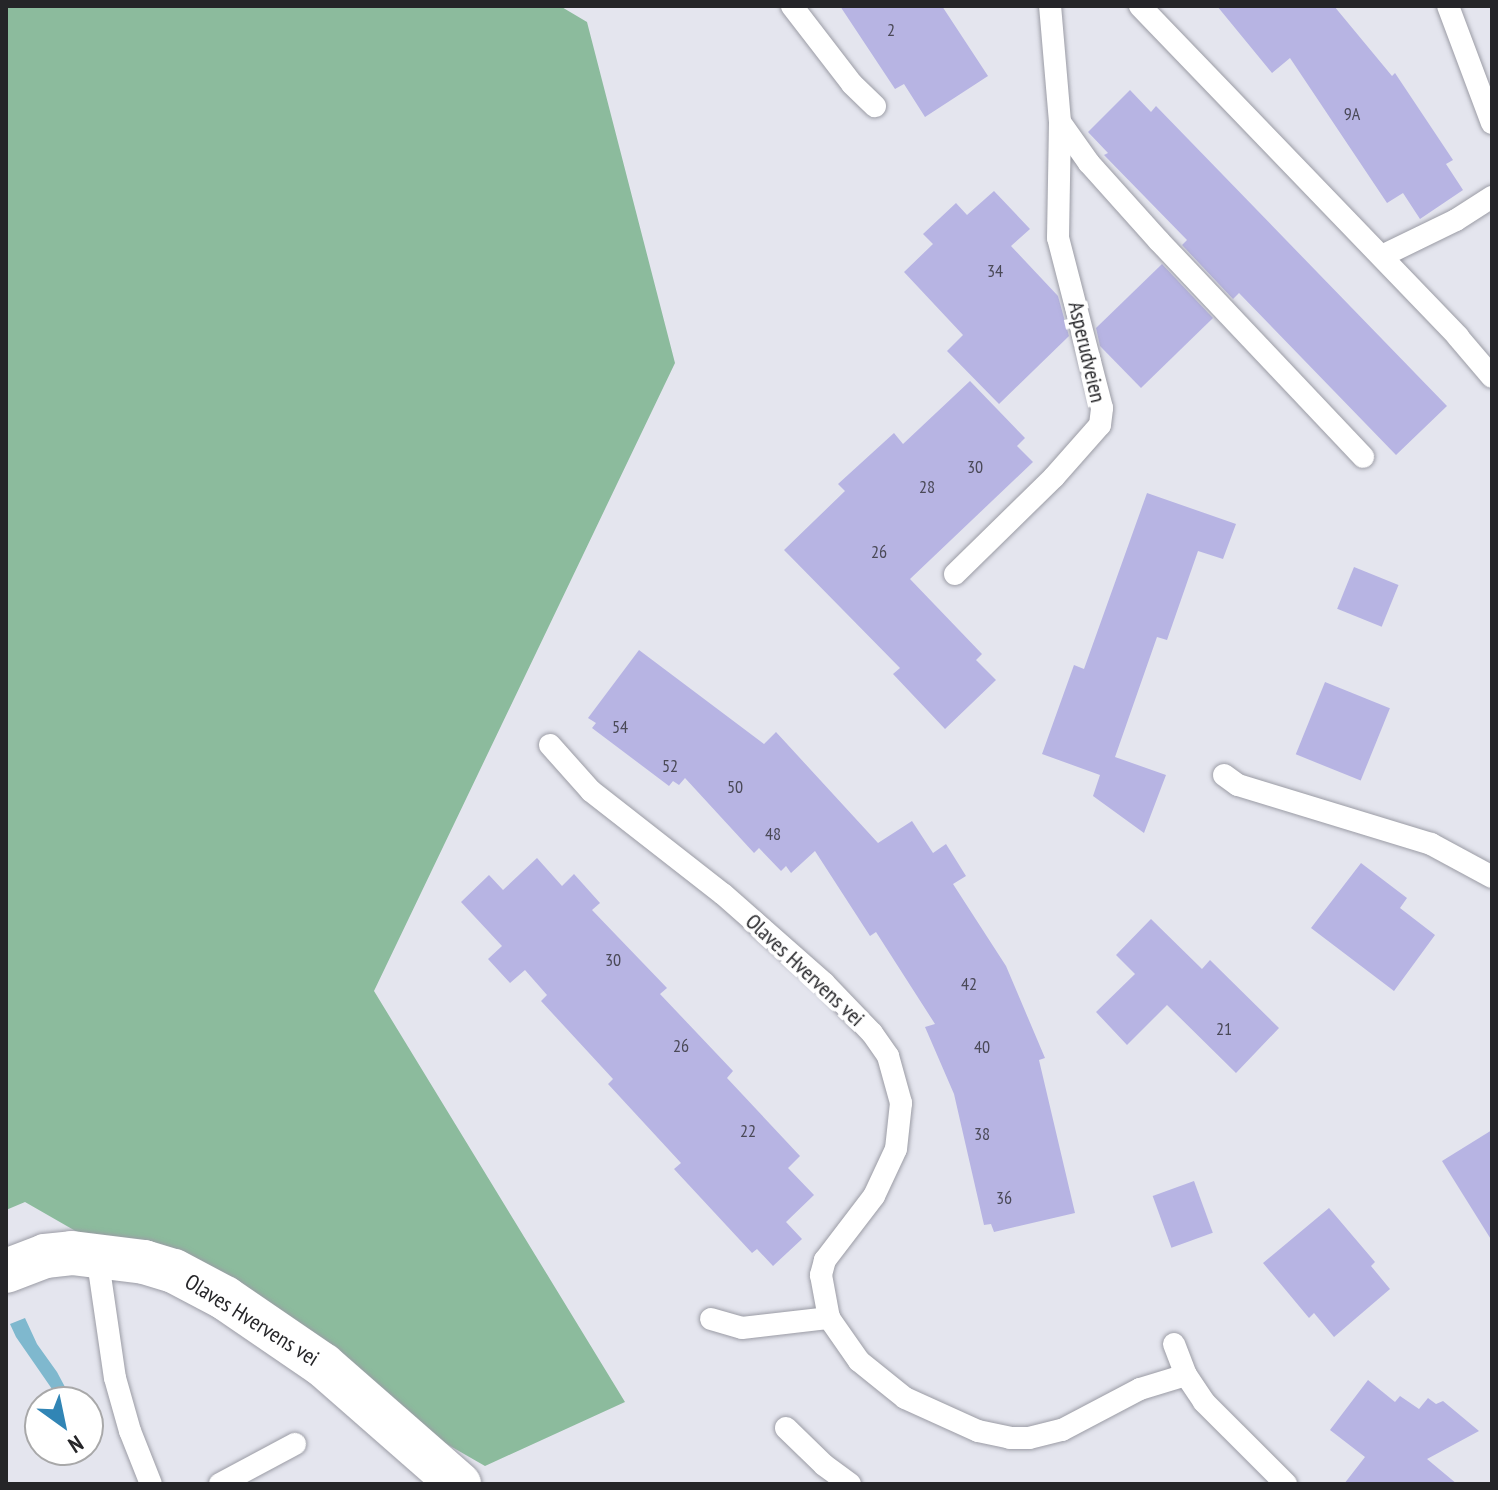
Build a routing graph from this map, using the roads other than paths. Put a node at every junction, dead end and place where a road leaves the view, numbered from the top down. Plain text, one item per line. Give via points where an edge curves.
1 (792, 6) edge
2 (1050, 6) edge
3 (1140, 6) edge
4 (1448, 6) edge
5 (875, 106) dead end
6 (1060, 122) junction
7 (1492, 123) edge
8 (1492, 197) edge
9 (1382, 256) junction
10 (1492, 377) edge
11 (1363, 457) dead end
12 (955, 574) dead end
13 (550, 745) dead end
14 (1224, 775) dead end
15 (1492, 877) edge
16 (97, 1255) junction
17 (6, 1271) edge
18 (829, 1318) junction
19 (711, 1319) dead end
20 (1174, 1344) dead end
21 (1186, 1375) junction
22 (786, 1428) dead end
23 (295, 1444) dead end
24 (151, 1484) edge
25 (220, 1484) edge
26 (459, 1484) edge
27 (850, 1484) edge
28 (1286, 1484) edge

1 - 5 lane
2 - 6 lane, Asperudveien
3 - 9 lane
4 - 7 lane
6 - 11 lane via 1149,230
6 - 12 lane, Asperudveien via 1058,238 1102,408 1100,425
8 - 9 lane
9 - 10 lane
13 - 18 lane, Olaves Hvervens vei via 591,791 723,894 824,983 888,1056 901,1103 896,1149 874,1196 825,1260 821,1275
14 - 15 lane via 1238,785 1431,844
16 - 17 street, Olaves Hvervens vei via 45,1256
16 - 24 lane via 115,1378
16 - 26 street, Olaves Hvervens vei via 174,1271 225,1298 323,1365
18 - 19 lane via 742,1328
18 - 21 lane, Olaves Hvervens vei via 859,1361 905,1398 978,1431 1010,1438 1062,1430 1140,1389
20 - 21 lane
21 - 28 lane via 1204,1402
22 - 27 lane
23 - 25 lane

